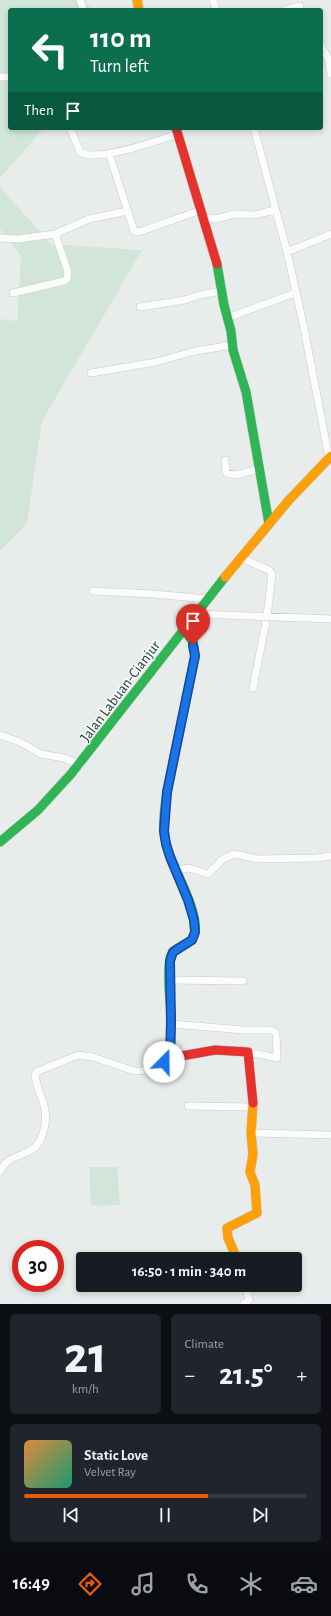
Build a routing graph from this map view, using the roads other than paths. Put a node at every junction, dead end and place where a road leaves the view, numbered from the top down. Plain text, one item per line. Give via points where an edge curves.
1 (301, 5) edge
2 (291, 8) edge
3 (323, 49) edge
4 (331, 74) edge
5 (71, 130) edge
6 (255, 130) edge
7 (177, 131) edge
8 (109, 153) junction
9 (200, 210) junction
10 (275, 210) junction
11 (128, 211) junction
12 (204, 223) junction
13 (55, 234) junction
14 (331, 234) edge
15 (0, 238) edge
16 (287, 252) junction
17 (222, 291) junction
18 (13, 293) dead end
19 (295, 293) junction
20 (140, 307) dead end
21 (227, 318) junction
22 (233, 345) junction
23 (91, 374) dead end
24 (330, 457) edge
25 (225, 460) dead end
26 (258, 469) junction
27 (269, 524) junction
28 (241, 558) junction
29 (93, 591) dead end
30 (208, 599) junction
31 (197, 614) junction
32 (268, 616) junction
33 (331, 619) edge
34 (184, 629) junction
35 (254, 688) dead end
36 (0, 735) edge
37 (81, 765) junction
38 (0, 842) edge
39 (331, 856) edge
40 (176, 870) junction
41 (170, 980) junction
42 (243, 981) dead end
43 (171, 1024) junction
44 (248, 1052) junction
45 (170, 1058) junction
46 (188, 1106) dead end
47 (253, 1107) junction
48 (251, 1134) junction
49 (331, 1135) edge
50 (0, 1172) edge
51 (234, 1252) edge
52 (247, 1292) edge
53 (244, 1304) edge

1 - 2 street
3 - 4 street
5 - 8 street via 76,146 84,155
6 - 10 street
7 - 8 street via 137,147
7 - 9 main road
8 - 11 street
9 - 11 street via 138,232 134,231
9 - 12 main road
10 - 12 street via 254,215 235,214 210,218
10 - 16 street
11 - 13 street via 89,219
12 - 17 main road
13 - 15 street via 18,239
13 - 18 street via 68,272 67,278 64,281
14 - 16 street
16 - 19 street
17 - 20 street
17 - 21 main road
19 - 21 street
19 - 24 street
21 - 22 main road
22 - 23 street via 195,350 156,362
22 - 26 main road via 246,392
24 - 27 main road, Jalan Labuan-Cianjur
25 - 26 street via 226,473 236,475
26 - 27 main road
27 - 28 main road, Jalan Labuan-Cianjur
28 - 30 main road, Jalan Labuan-Cianjur
28 - 32 street via 272,573
29 - 30 street
30 - 31 main road, Jalan Labuan-Cianjur
31 - 32 street
31 - 34 main road, Jalan Labuan-Cianjur
32 - 33 street
32 - 35 street
34 - 37 main road, Jalan Labuan-Cianjur
34 - 40 main road via 193,642 195,656 164,818 166,844
36 - 37 street via 20,742 41,754 64,758
37 - 38 main road, Jalan Labuan-Cianjur via 37,812
39 - 40 street via 258,859 234,854 223,858 208,874 189,868
40 - 41 main road via 188,900 195,932 192,940 173,952 170,961
41 - 42 street
41 - 43 main road
43 - 44 street via 271,1030 276,1033 277,1058
43 - 45 main road
44 - 45 main road via 215,1050
44 - 47 main road
45 - 50 street via 158,1067 131,1071 93,1057 78,1056 36,1072 34,1080 46,1115 43,1133 32,1150 8,1160
46 - 47 street
47 - 48 main road
48 - 49 street
48 - 51 main road via 254,1154 250,1172 255,1185 257,1213 227,1228
52 - 53 street via 249,1300

